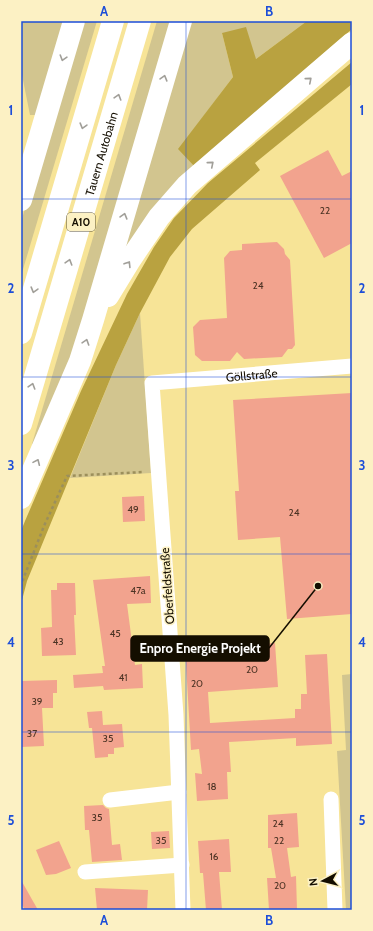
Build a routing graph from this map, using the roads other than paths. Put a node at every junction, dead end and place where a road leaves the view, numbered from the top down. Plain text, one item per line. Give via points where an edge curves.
1 (74, 21) edge
2 (114, 21) edge
3 (140, 21) edge
4 (181, 21) edge
5 (352, 43) edge
6 (21, 200) edge
7 (93, 320) junction
8 (21, 333) edge
9 (352, 366) edge
10 (152, 383) joint
11 (21, 424) edge
12 (21, 498) edge
13 (179, 792) junction
14 (331, 799) dead end
15 (110, 800) dead end
16 (182, 865) junction
17 (85, 872) dead end
18 (184, 910) edge
19 (335, 910) edge

1 -> 6 highway
2 -> 8 highway, Tauern Autobahn / A10
11 -> 3 highway, Tauern Autobahn / A10
7 -> 4 highway
7 -> 5 highway via 159,217 187,185
12 -> 7 highway via 80,360
9 - 10 street, Göllstraße
10 - 13 street, Oberfeldstraße via 176,715
13 - 15 street
13 - 16 street, Oberfeldstraße
14 - 19 street
16 - 17 street
16 - 18 street, Oberfeldstraße

